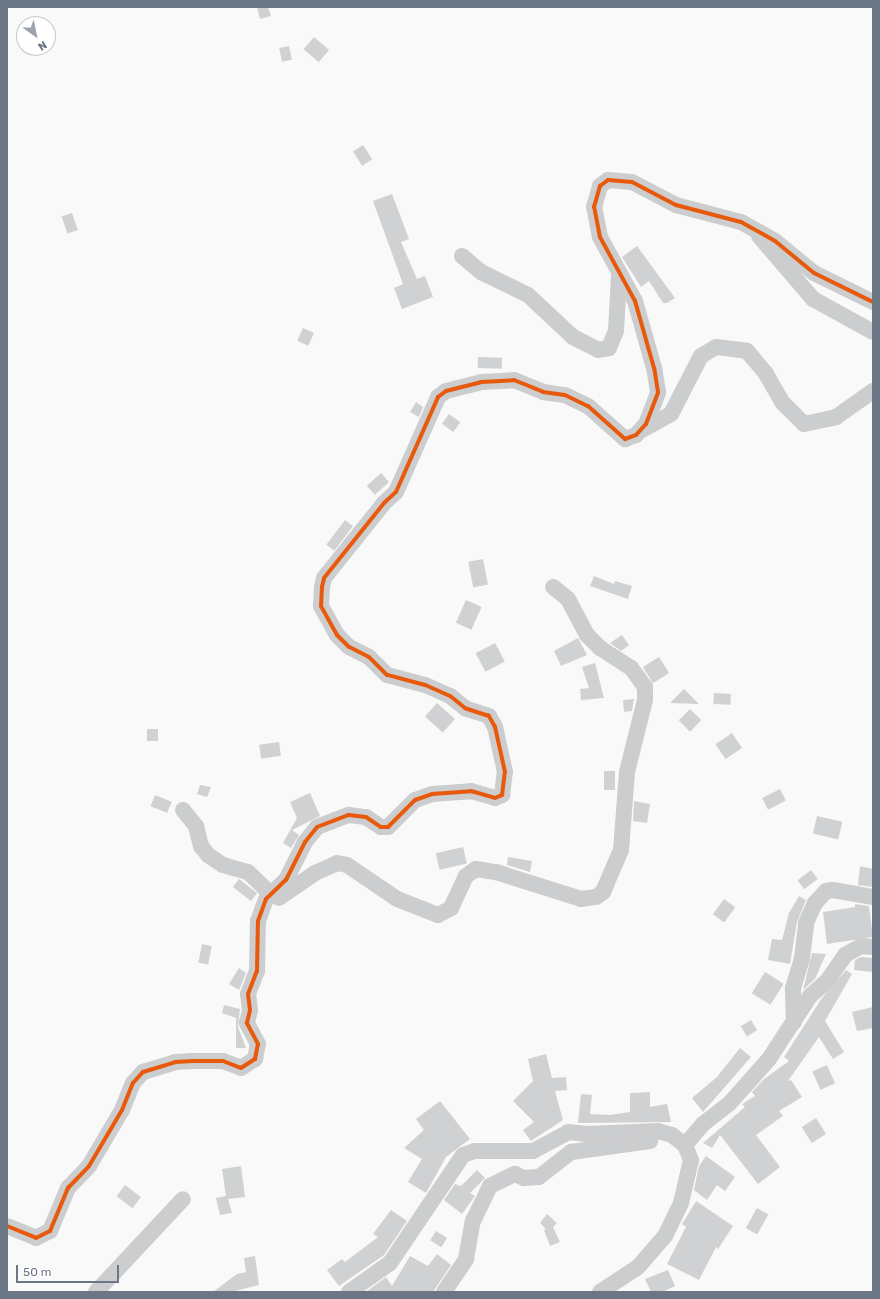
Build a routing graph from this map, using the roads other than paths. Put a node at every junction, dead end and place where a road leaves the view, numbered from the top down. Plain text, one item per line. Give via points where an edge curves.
1 (752, 227) junction
2 (462, 256) dead end
3 (619, 275) junction
4 (873, 302) edge
5 (873, 332) edge
6 (873, 390) edge
7 (642, 430) junction
8 (553, 587) dead end
9 (184, 810) dead end
10 (271, 894) junction
11 (873, 897) edge
12 (259, 915) junction
13 (873, 947) edge
14 (794, 1022) junction
15 (681, 1142) junction
16 (183, 1199) dead end
17 (7, 1226) edge
18 (96, 1292) edge
19 (349, 1292) edge
20 (444, 1292) edge
21 (600, 1292) edge

1 - 3 street via 676,206 632,182 608,180 598,191 594,207 600,238
1 - 4 street via 775,241 814,273
1 - 5 street via 813,299
2 - 3 street via 481,272 528,295 573,337 598,350 609,348 616,331
3 - 7 street via 636,301 657,385 654,408
6 - 7 street via 836,416 804,424 782,402 766,374 747,351 716,347 701,356 671,414
7 - 10 street via 625,439 588,406 564,395 543,392 514,380 460,386 438,397 396,492 384,503 324,578 321,606 337,636 349,647 368,657 383,672 426,685 450,696 465,708 489,716 495,727 505,772 505,789 495,798 471,791 423,796 409,806 393,824 385,828 366,817 349,815 324,823 310,835 286,880
8 - 12 street via 568,599 587,635 600,648 630,668 645,687 645,700 627,772 621,850 602,892 588,899 574,898 525,881 476,869 466,876 451,908 438,915 397,899 347,865 337,863 315,873
9 - 10 street via 196,826 201,846 208,854 223,864 248,872
10 - 12 street
11 - 14 street via 833,890 826,892 815,903 806,922 802,958 792,988
12 - 17 street via 257,971 248,994 250,1010 247,1023 258,1044 255,1059 241,1068 223,1061 193,1061 142,1072 133,1083 122,1110 93,1159 68,1188 50,1231 36,1238
13 - 14 street via 861,946 845,955 827,981 810,996
14 - 15 street via 769,1059 744,1088
15 - 19 street via 651,1131 587,1134 568,1132 533,1151 475,1151 463,1155 449,1171 415,1229 390,1263
15 - 20 street via 585,1148 561,1158 539,1177 524,1178 515,1174 497,1181 484,1193 473,1221 466,1258
15 - 21 street via 691,1160 681,1203 666,1236 638,1267
16 - 18 street

